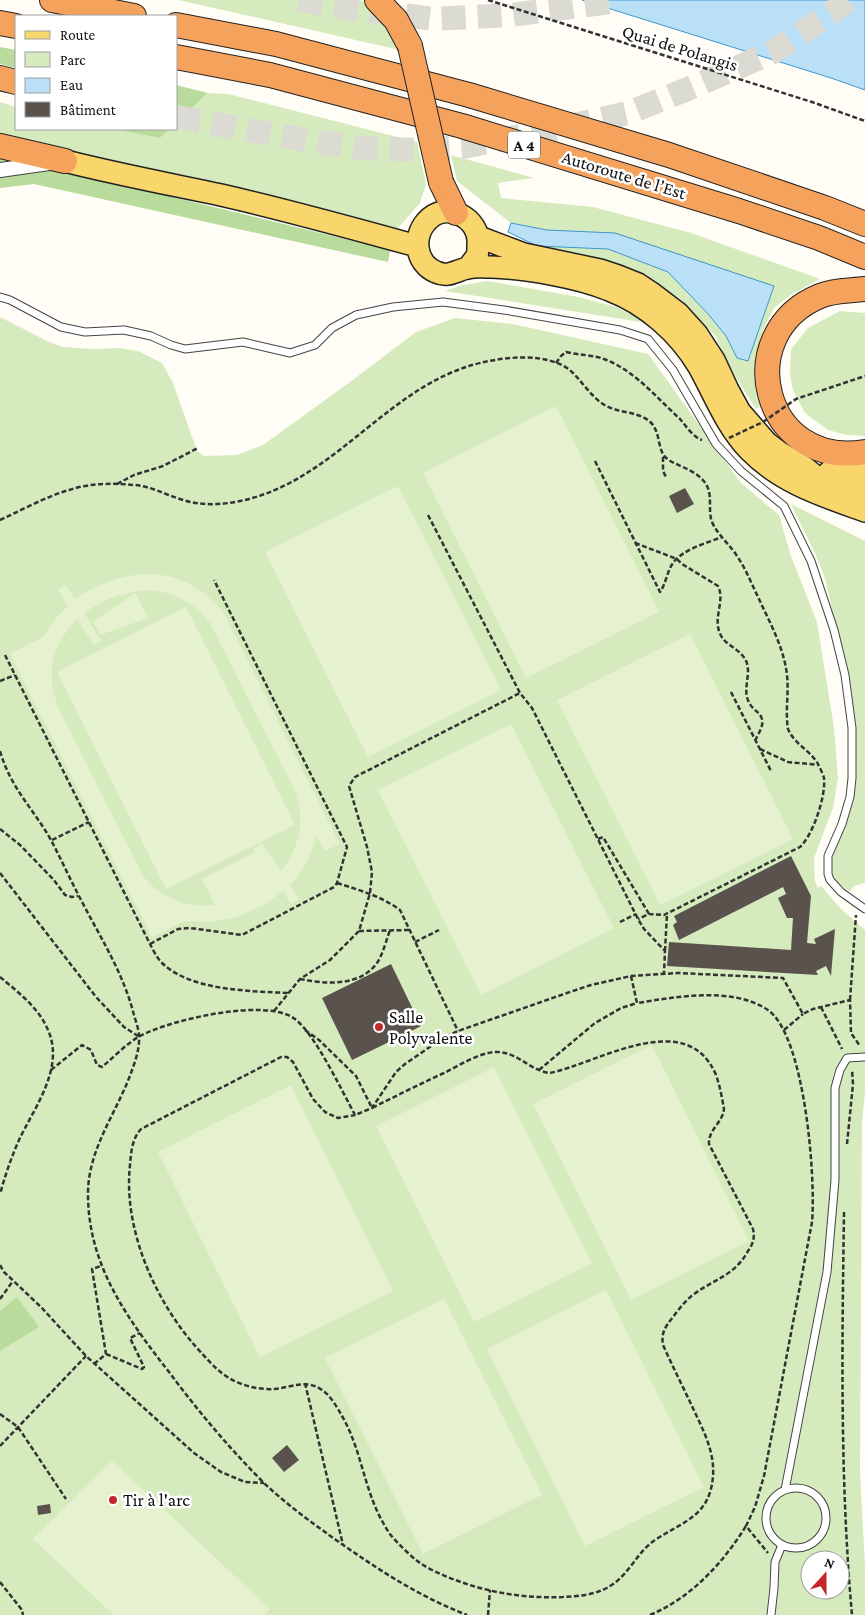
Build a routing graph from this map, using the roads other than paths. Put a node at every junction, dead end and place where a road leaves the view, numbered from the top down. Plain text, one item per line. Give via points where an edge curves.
1 (52, 0) edge
2 (377, 0) edge
3 (129, 15) edge
4 (0, 23) edge
5 (178, 25) edge
6 (15, 26) edge
7 (178, 57) edge
8 (0, 78) edge
9 (15, 82) edge
10 (0, 146) edge
11 (64, 161) junction
12 (0, 170) edge
13 (456, 213) junction
14 (865, 224) edge
15 (479, 237) junction
16 (417, 246) junction
17 (865, 257) edge
18 (468, 268) junction
19 (865, 289) edge
20 (0, 297) edge
21 (865, 452) edge
22 (804, 467) junction
23 (865, 474) edge
24 (865, 492) edge
25 (865, 511) edge
26 (865, 909) edge
27 (864, 1054) edge
28 (786, 1490) junction
29 (782, 1545) junction
30 (770, 1615) edge

1 - 3 highway
2 - 13 highway, bridge via 396,20 410,46 441,182
4 - 6 highway
5 - 14 highway, Autoroute de l’Est / A 4 via 276,44 469,95 669,155
7 - 17 highway, Autoroute de l’Est / A 4 via 270,75 462,126 730,208
8 - 9 highway
10 - 11 highway
11 - 12 street
11 - 16 main road via 299,214
13 - 15 main road via 471,222
13 - 16 main road via 441,212 428,219 419,231
15 - 18 main road via 478,254
15 - 22 main road via 524,254 618,276 658,297 697,334 714,360 734,402 758,434
16 - 18 main road via 423,262 436,272 452,274
18 - 25 main road via 506,268 578,281 609,290 635,303 688,350 726,420 741,441 765,464 810,491
19 - 21 highway via 829,293 802,306 782,325 768,360 768,385 779,417 799,438 826,450 851,454
20 - 26 lane via 61,327 85,332 124,330 185,349 243,342 290,353 315,344 332,328 356,316 393,307 444,302 620,330 648,339 673,370 716,444 741,471 784,506 811,561 834,630 845,675 852,728 852,778 847,810 828,856 828,874 841,892
22 - 23 main road via 842,475
22 - 24 main road via 815,476
27 - 28 lane via 847,1058 835,1088 835,1180 827,1272
28 - 29 lane via 770,1502 766,1521 768,1531
28 - 29 lane via 795,1488 814,1494 821,1502 826,1520 824,1530 810,1545 791,1548
29 - 30 lane via 775,1562

